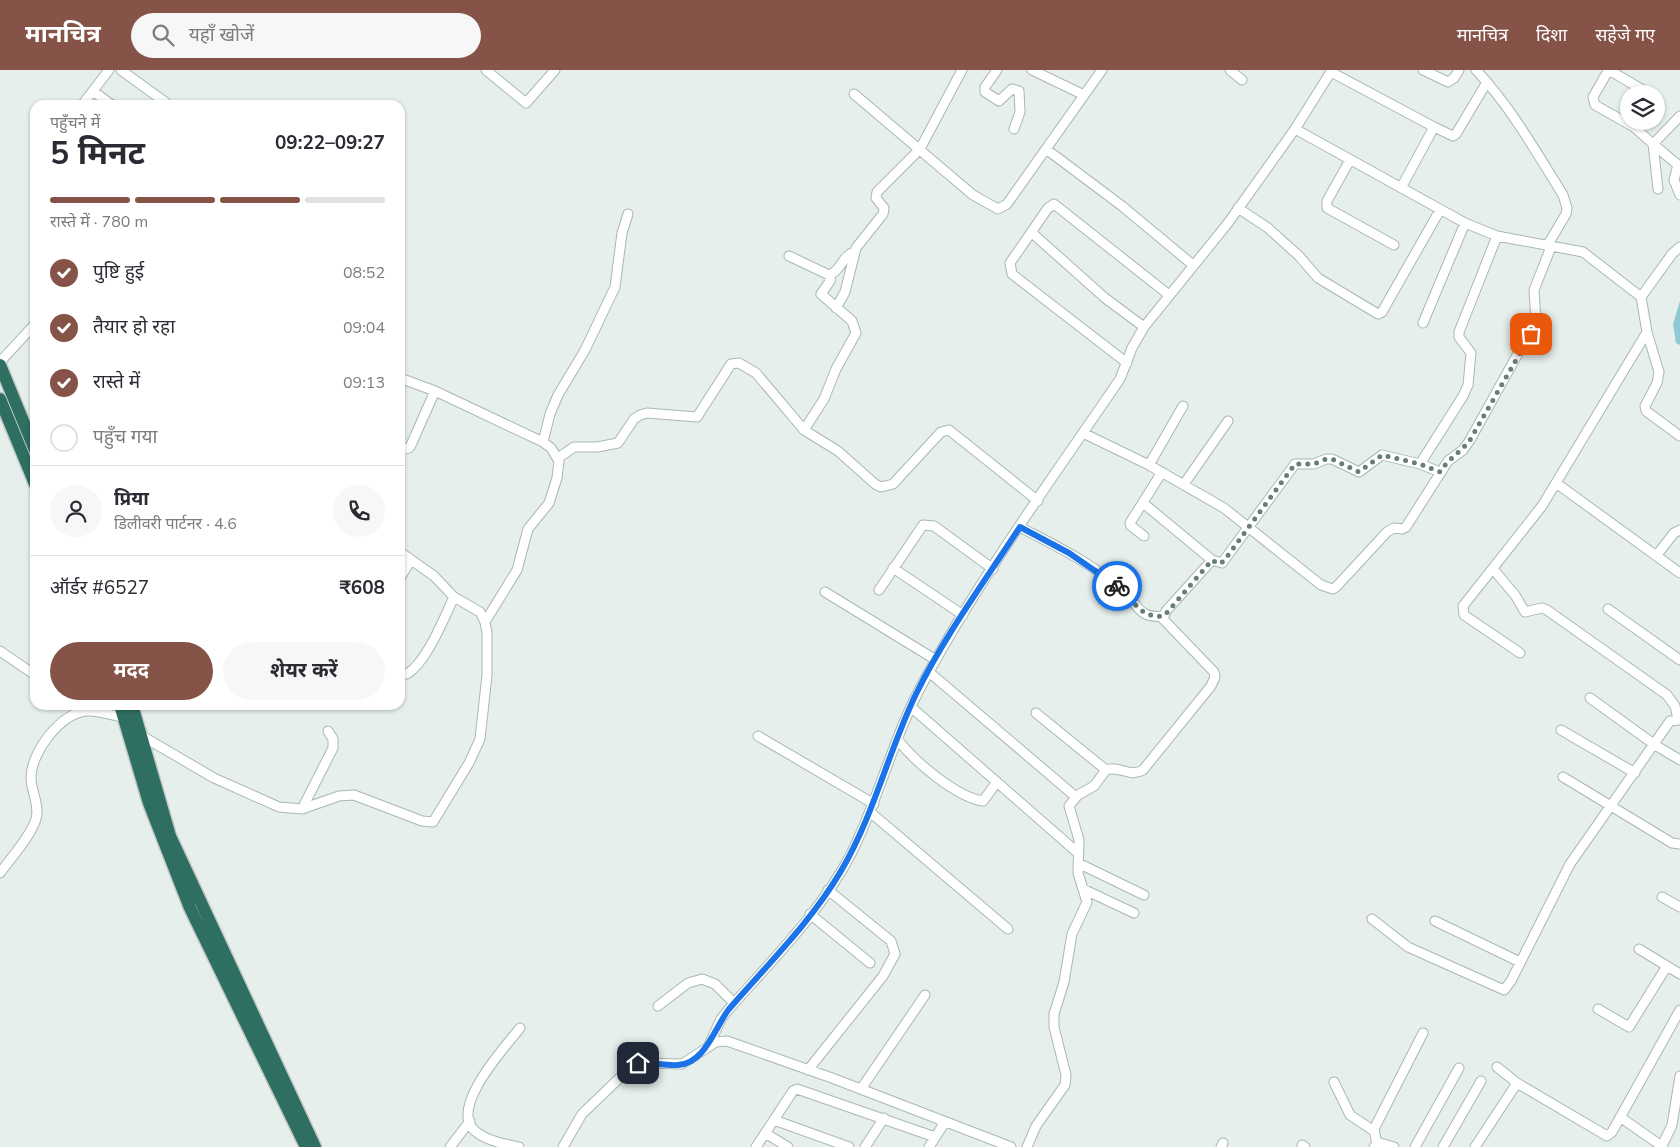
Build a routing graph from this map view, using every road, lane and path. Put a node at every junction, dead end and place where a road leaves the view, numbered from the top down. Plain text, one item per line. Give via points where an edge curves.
1 (109, 70) edge
2 (121, 70) edge
3 (486, 70) edge
4 (555, 70) edge
5 (962, 70) edge
6 (997, 70) edge
7 (1032, 70) edge
8 (1102, 70) edge
9 (1230, 70) edge
10 (1424, 70) edge
11 (1458, 70) edge
12 (1476, 70) edge
13 (1609, 70) edge
14 (1332, 71) edge
15 (1242, 80) dead end
16 (1488, 82) junction
17 (1634, 85) edge
18 (93, 91) junction
19 (854, 94) dead end
20 (1084, 95) junction
21 (86, 100) edge
22 (105, 100) edge
23 (162, 100) edge
24 (1680, 116) edge
25 (1434, 127) junction
26 (1014, 128) dead end
27 (1295, 129) junction
28 (1653, 144) junction
29 (920, 149) junction
30 (1046, 149) junction
31 (1350, 160) junction
32 (1401, 188) junction
33 (1658, 189) dead end
34 (1680, 195) edge
35 (1238, 208) junction
36 (1440, 210) junction
37 (628, 214) dead end
38 (1465, 223) junction
39 (1031, 232) junction
40 (1497, 236) junction
41 (1394, 245) dead end
42 (1549, 246) junction
43 (1680, 247) edge
44 (854, 252) junction
45 (789, 256) dead end
46 (1193, 265) junction
47 (831, 274) junction
48 (1169, 295) junction
49 (1641, 297) junction
50 (836, 308) junction
51 (1423, 323) dead end
52 (1144, 327) junction
53 (30, 330) edge
54 (1647, 332) junction
55 (1127, 363) junction
56 (0, 364) edge
57 (405, 380) edge
58 (435, 391) junction
59 (0, 399) edge
60 (1183, 406) dead end
61 (3, 414) edge
62 (1228, 421) dead end
63 (804, 430) junction
64 (1083, 433) junction
65 (1680, 436) edge
66 (30, 438) edge
67 (543, 442) junction
68 (405, 449) edge
69 (558, 458) junction
70 (1420, 464) junction
71 (1150, 465) junction
72 (1162, 472) junction
73 (1440, 472) junction
74 (30, 473) edge
75 (1556, 483) junction
76 (1184, 484) junction
77 (1038, 501) junction
78 (1143, 504) junction
79 (1020, 527) junction
80 (1248, 528) junction
81 (1680, 530) edge
82 (1144, 536) dead end
83 (405, 556) edge
84 (1656, 556) junction
85 (411, 560) junction
86 (1212, 560) junction
87 (893, 568) junction
88 (993, 569) junction
89 (1493, 569) junction
90 (405, 570) edge
91 (1680, 573) edge
92 (879, 590) dead end
93 (824, 592) dead end
94 (454, 597) junction
95 (1608, 609) dead end
96 (963, 615) junction
97 (1164, 616) junction
98 (485, 622) junction
99 (0, 651) edge
100 (1520, 653) dead end
101 (936, 660) junction
102 (1680, 660) edge
103 (30, 672) edge
104 (929, 672) junction
105 (405, 674) edge
106 (1590, 698) dead end
107 (911, 707) junction
108 (78, 710) edge
109 (122, 710) edge
110 (134, 710) edge
111 (80, 712) junction
112 (1036, 713) dead end
113 (124, 718) junction
114 (1679, 720) edge
115 (1561, 730) dead end
116 (328, 731) dead end
117 (142, 736) junction
118 (758, 736) dead end
119 (898, 740) junction
120 (1655, 745) junction
121 (1680, 760) edge
122 (1106, 770) junction
123 (1635, 773) junction
124 (1563, 777) dead end
125 (997, 782) junction
126 (1076, 798) junction
127 (1611, 806) junction
128 (872, 808) junction
129 (302, 809) junction
130 (1680, 844) edge
131 (1078, 853) junction
132 (1078, 863) junction
133 (0, 874) edge
134 (1083, 889) junction
135 (828, 890) junction
136 (1144, 894) dead end
137 (1662, 897) dead end
138 (1680, 907) edge
139 (1134, 913) dead end
140 (810, 914) junction
141 (1372, 919) dead end
142 (1435, 921) dead end
143 (1008, 929) dead end
144 (1639, 949) dead end
145 (1520, 962) junction
146 (870, 963) dead end
147 (1667, 966) junction
148 (1680, 974) edge
149 (925, 995) dead end
150 (734, 1003) junction
151 (658, 1006) dead end
152 (1598, 1009) dead end
153 (1680, 1010) edge
154 (520, 1028) dead end
155 (1423, 1033) dead end
156 (708, 1047) junction
157 (1497, 1067) dead end
158 (1459, 1068) dead end
159 (808, 1070) junction
160 (1680, 1076) edge
161 (1334, 1082) dead end
162 (1481, 1082) dead end
163 (1516, 1083) junction
164 (861, 1089) junction
165 (1620, 1117) junction
166 (884, 1118) junction
167 (774, 1120) junction
168 (470, 1121) junction
169 (945, 1122) junction
170 (1374, 1131) junction
171 (765, 1133) junction
172 (935, 1136) junction
173 (1375, 1146) edge
174 (1662, 1146) edge
175 (306, 1147) edge
176 (315, 1147) edge
177 (450, 1147) edge
178 (519, 1147) edge
179 (563, 1147) edge
180 (756, 1147) edge
181 (788, 1147) edge
182 (849, 1147) edge
183 (865, 1147) edge
184 (929, 1147) edge
185 (1011, 1147) edge
186 (1027, 1147) edge
187 (1394, 1147) edge
188 (1415, 1147) edge
189 (1443, 1147) edge
190 (1475, 1147) edge

1 - 18 street
2 - 23 street
3 - 4 street via 526,103
5 - 29 street
6 - 26 street via 985,92 999,101 1012,89 1019,91 1020,112
7 - 20 street
8 - 20 street
9 - 15 street
10 - 11 street via 1448,82
12 - 16 street
13 - 17 street
13 - 28 street via 1593,97 1595,105 1634,127
14 - 25 street
14 - 27 street
16 - 25 street via 1456,134 1453,136
16 - 42 street via 1563,195 1566,214
18 - 21 street
18 - 22 street
19 - 29 street
20 - 30 street
24 - 28 street
25 - 32 street
27 - 31 street
27 - 35 street
28 - 33 street
28 - 34 street via 1678,165 1674,180
29 - 30 street via 973,195 998,209 1007,204
29 - 44 street via 877,192 876,198 884,208 883,214
30 - 46 street
31 - 32 street
31 - 41 street via 1327,201 1327,208
32 - 36 street
35 - 36 street via 1268,228 1318,278 1378,314
35 - 46 street
36 - 38 street
37 - 67 street via 615,287 588,344 558,395
38 - 40 street
38 - 51 street
39 - 48 street via 1054,204
39 - 52 street via 1105,298
39 - 55 street via 1010,263 1012,274
40 - 42 street
40 - 70 street via 1459,332 1471,353 1468,385
42 - 49 street via 1583,252
42 - 73 street via 1534,290 1538,314 1531,334 1470,440
43 - 49 street
44 - 47 street via 848,254
44 - 50 street via 845,292
45 - 47 street
46 - 48 street
47 - 50 street via 830,281 821,292
48 - 52 street
49 - 54 street
50 - 63 street via 852,321 856,333 824,399
52 - 55 street
53 - 56 street
54 - 65 street via 1659,372 1645,406 1646,412
54 - 75 street
55 - 64 street via 1120,379
56 - 66 highway
57 - 58 street
58 - 67 street
58 - 68 street via 411,445
59 - 61 highway
60 - 71 street
61 - 74 highway
62 - 76 street
63 - 69 street via 754,371 739,363 731,364 697,417 640,415 618,442 597,447 574,447
63 - 77 street via 838,451 881,486 893,484 941,432 949,430
64 - 71 street
64 - 77 street
67 - 69 street
69 - 98 street via 560,467 549,503 528,529 517,570
70 - 73 street
70 - 80 street via 1382,455 1359,472 1332,459 1314,464 1295,464
71 - 72 street
72 - 76 street
72 - 78 street
73 - 80 street via 1406,527 1387,532 1333,589 1321,585
75 - 84 street
75 - 89 street
76 - 80 street via 1224,508
77 - 79 street
78 - 82 street via 1130,523
78 - 86 street
79 - 88 street
79 - 97 street via 1097,571 1124,592 1140,611 1151,616
80 - 86 street via 1222,563
81 - 84 street
83 - 85 street
84 - 91 street
85 - 90 street
85 - 94 street via 434,576
86 - 97 street
87 - 88 street via 916,532 923,524 928,524
87 - 92 street
87 - 96 street
88 - 96 street
89 - 100 street via 1463,606 1462,612
89 - 114 street via 1525,612 1547,610 1667,696 1675,706
93 - 101 street
94 - 98 street via 480,612
94 - 105 street via 416,666
95 - 102 street
96 - 101 street
97 - 122 street via 1164,622 1214,672 1214,682 1143,770 1132,774 1116,768
98 - 129 street via 487,675 480,739 437,818 429,823 354,795 339,796
99 - 103 street
101 - 104 street
104 - 107 street
104 - 126 street
106 - 120 street
107 - 119 street
107 - 125 street
108 - 111 street
109 - 113 highway
110 - 117 highway
111 - 113 street via 96,711
111 - 133 street via 58,726 41,746 31,777 36,819
112 - 122 street
113 - 175 highway via 149,803 190,908
114 - 120 street via 1670,721
115 - 123 street
116 - 129 street via 333,739 333,748
117 - 129 street via 190,765 254,797 279,807
117 - 176 highway via 170,836
118 - 128 street
119 - 125 street via 910,755 955,790 981,801
119 - 128 street
120 - 121 street
120 - 123 street
122 - 126 street via 1094,786
123 - 127 street
124 - 127 street
125 - 131 street
126 - 131 street via 1069,810 1078,840
127 - 130 street via 1672,843
127 - 145 street via 1570,864
128 - 135 street via 851,853
128 - 143 street
131 - 132 street
132 - 134 street
132 - 136 street
134 - 139 street
134 - 186 street via 1086,908 1072,934 1064,982 1054,1014 1066,1079 1059,1096 1036,1126
135 - 140 street
135 - 159 street via 891,941 895,954 884,976
137 - 138 street
140 - 146 street
140 - 150 street
141 - 145 street via 1408,947 1500,990 1507,988
142 - 145 street
144 - 147 street
147 - 148 street
147 - 152 street via 1629,1027
149 - 164 street
150 - 151 street via 716,984 702,978 688,983
150 - 156 street via 721,1019
153 - 165 street
154 - 168 street via 478,1081
155 - 170 street
156 - 159 street via 721,1041 732,1042
156 - 179 street via 682,1064 644,1063 632,1066 590,1105 574,1124
157 - 163 street
158 - 188 street
159 - 164 street
160 - 174 street via 1672,1125
161 - 170 street via 1350,1115
162 - 189 street
163 - 165 street via 1605,1136 1612,1132
163 - 190 street
164 - 169 street
165 - 174 street
166 - 167 street via 797,1089
166 - 172 street
166 - 183 street
167 - 171 street
167 - 182 street
168 - 177 street
168 - 178 street via 481,1135
169 - 172 street
169 - 185 street
170 - 173 street
171 - 180 street
171 - 181 street
172 - 184 street
173 - 187 street

